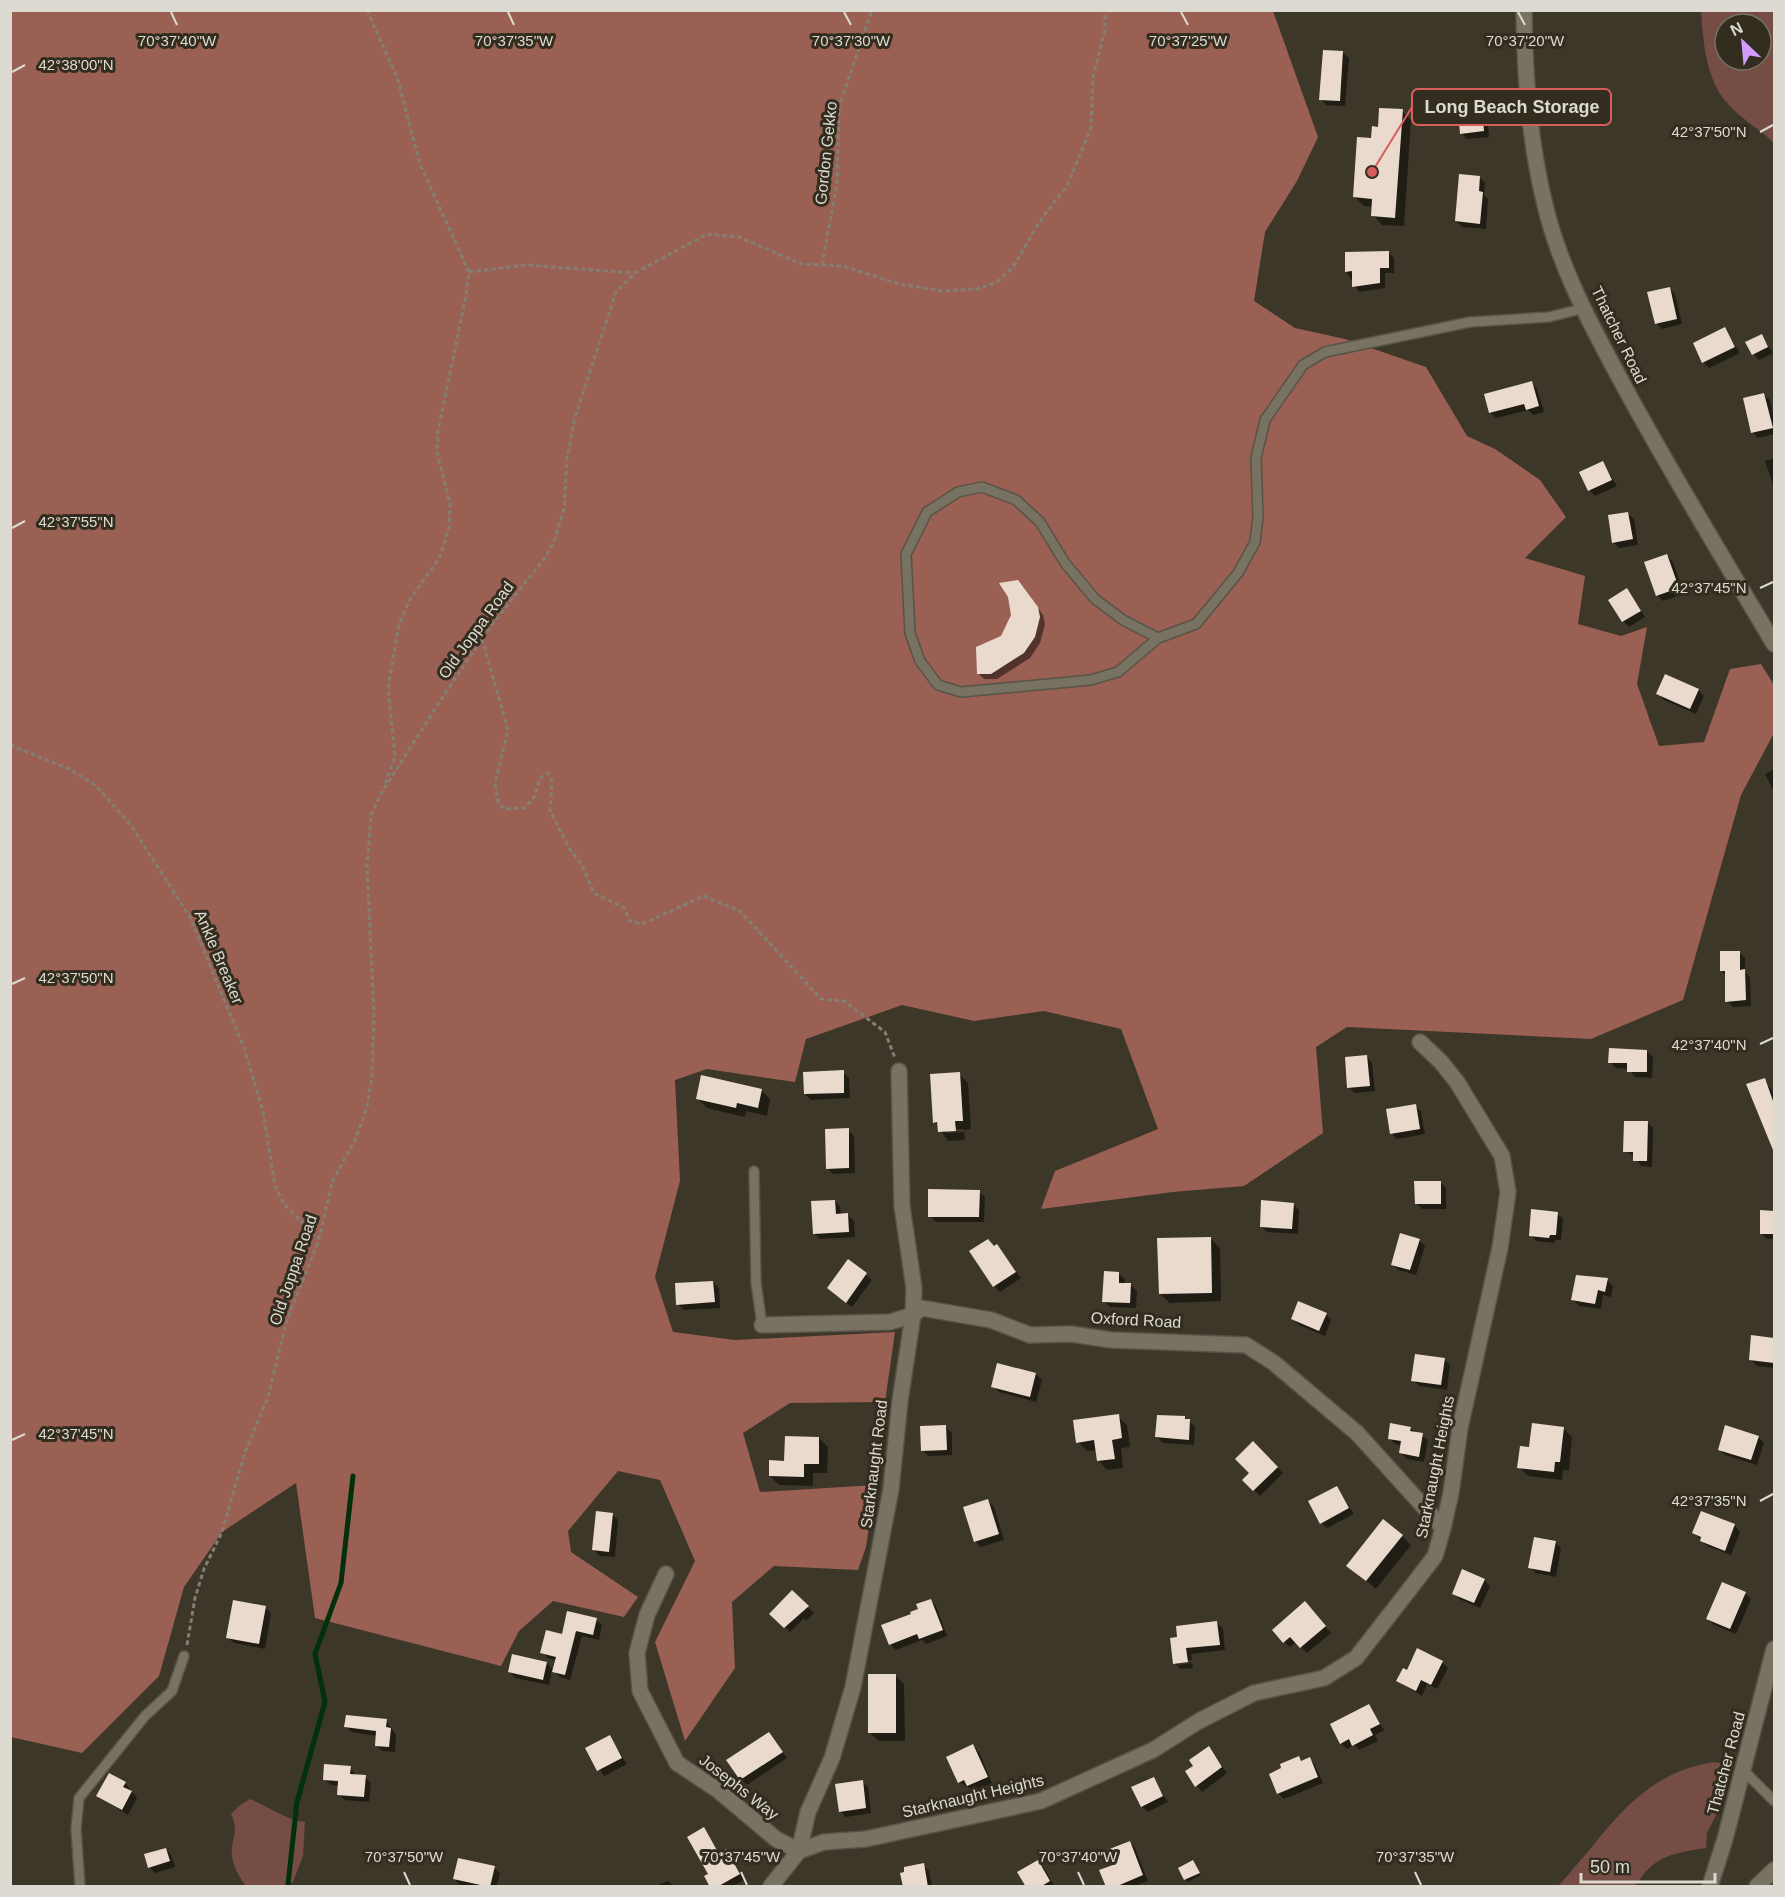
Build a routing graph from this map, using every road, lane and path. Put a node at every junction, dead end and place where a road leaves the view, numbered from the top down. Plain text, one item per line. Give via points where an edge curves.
1 (367, 10) edge
2 (872, 10) edge
3 (1105, 10) edge
4 (1524, 10) edge
5 (822, 265) junction
6 (469, 272) junction
7 (635, 273) junction
8 (1585, 308) junction
9 (10, 582) edge
10 (10, 591) edge
11 (1158, 638) junction
12 (482, 639) junction
13 (1774, 644) edge
14 (10, 745) edge
15 (382, 792) junction
16 (1420, 1042) dead end
17 (899, 1071) joint
18 (754, 1171) dead end
19 (319, 1240) junction
20 (913, 1315) junction
21 (762, 1325) joint
22 (1443, 1528) junction
23 (666, 1574) dead end
24 (1774, 1649) edge
25 (184, 1656) joint
26 (1743, 1770) junction
27 (1774, 1802) edge
28 (799, 1851) junction
29 (1774, 1870) edge
30 (80, 1887) edge
31 (771, 1887) edge
32 (1710, 1887) edge
33 (1757, 1887) edge

1 - 6 path via 398,80 420,164
2 - 5 path, Gordon Gekko via 839,106 837,183
3 - 5 path, Old Joppa Road via 1105,29 1093,77 1091,128 1067,186 1042,218 1013,267 997,282 978,289 941,291 899,284 843,266
4 - 8 street, Thatcher Road via 1531,139 1545,207
5 - 7 path, Old Joppa Road via 801,264 739,237 706,234
6 - 7 path via 527,265
6 - 15 path via 438,431 437,453 450,503 449,527 440,557 409,601 399,624 388,688 395,757
7 - 12 path, Old Joppa Road via 616,292 575,417 567,458 564,509 555,539 545,558
8 - 11 lane via 1549,317 1470,322 1325,352 1303,365 1265,420 1256,458 1255,542 1233,580 1196,624
8 - 13 street, Thatcher Road via 1646,427
9 - 10 path
11 - 11 lane via 1118,672 1091,680 961,692 938,685 920,661 910,633 906,554 927,512 958,492 982,487 1016,500 1040,522 1065,563 1095,599 1123,620
12 - 15 path, Old Joppa Road
12 - 17 path via 508,730 495,783 498,802 504,809 524,808 535,796 540,778 548,773 552,781 550,810 594,893 624,908 630,921 642,924 704,896 740,911 821,999 844,1001 885,1032
14 - 19 path, Ankle Breaker via 69,768 95,785 130,824 190,917 244,1048 263,1111 275,1186 284,1204
15 - 19 path, Old Joppa Road via 372,815 367,867 374,1013 372,1076 367,1107 355,1140 332,1182
16 - 22 street, Starknaught Heights via 1456,1082 1502,1156 1508,1192
17 - 20 street, Starknaught Road via 902,1206 910,1253
18 - 21 lane via 756,1283
19 - 25 path, Old Joppa Road via 286,1323 268,1397 245,1452 222,1532 204,1569
20 - 21 street, Oxford Road via 890,1322
20 - 22 street, Oxford Road via 921,1308 991,1320 1030,1335 1246,1345 1274,1363 1357,1433
20 - 28 street, Starknaught Road via 891,1489 864,1637 832,1758 808,1812
22 - 28 street, Starknaught Heights via 1435,1556 1356,1658 1338,1671 1324,1678 1254,1693 1153,1750 1041,1801 866,1839 824,1842
23 - 28 street, Josephs Way via 647,1615 637,1653 640,1691 677,1763 719,1791 776,1839
24 - 26 street, Thatcher Road
25 - 30 lane via 172,1691 144,1716 79,1798 76,1829
26 - 27 lane
26 - 32 street, Thatcher Road
28 - 31 street
29 - 33 street

